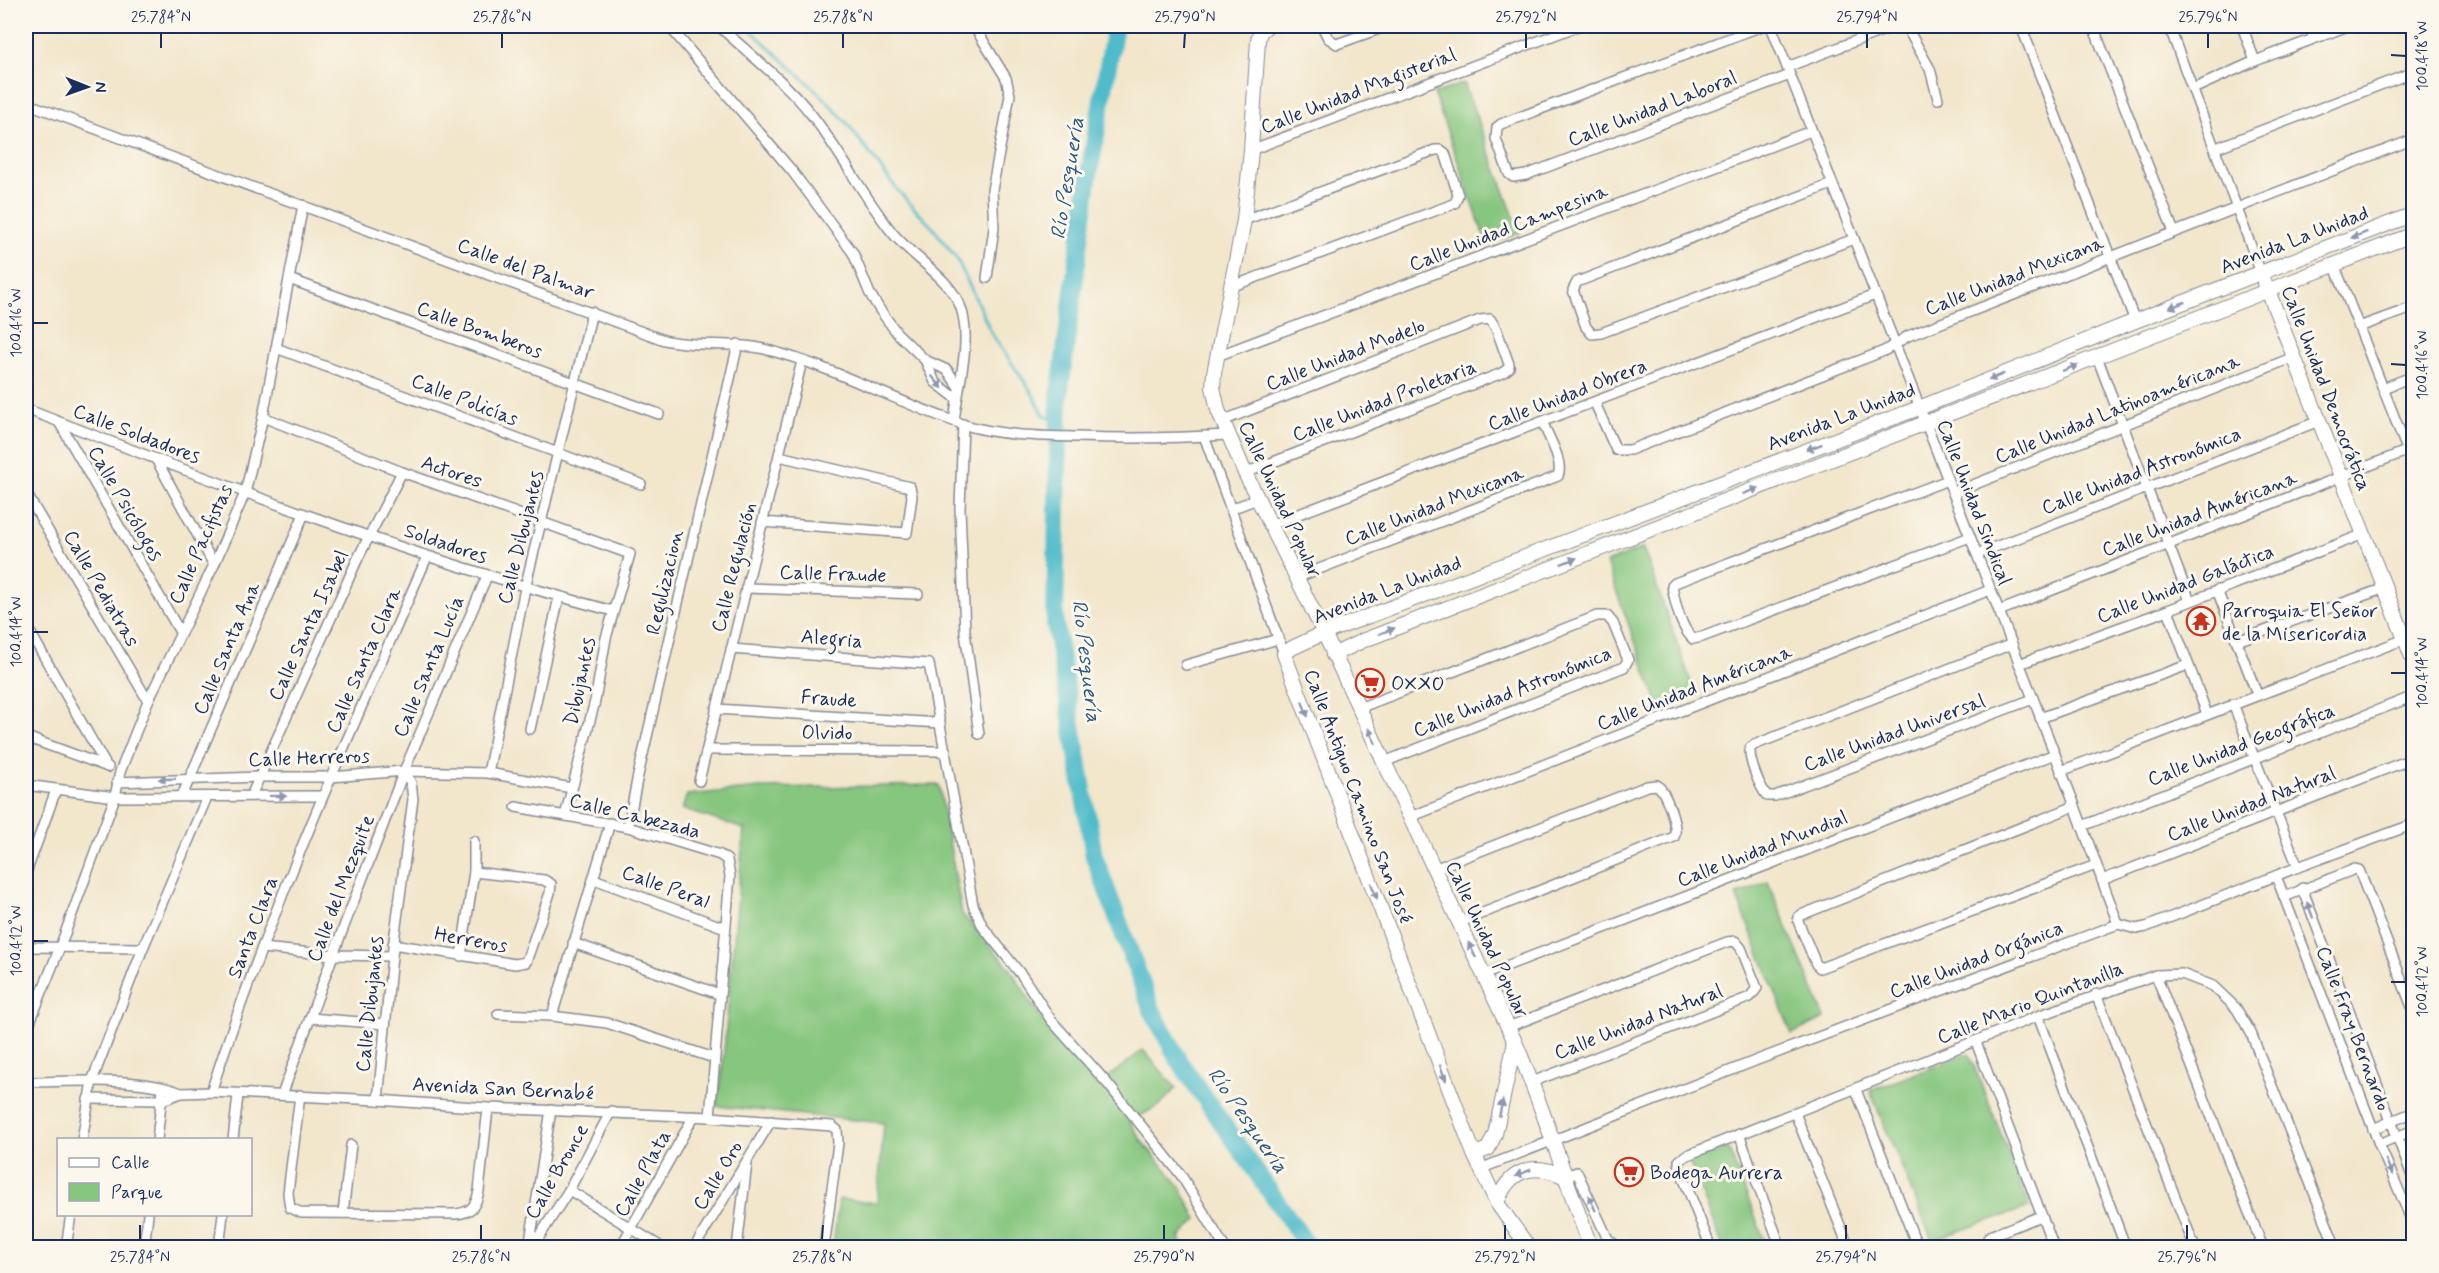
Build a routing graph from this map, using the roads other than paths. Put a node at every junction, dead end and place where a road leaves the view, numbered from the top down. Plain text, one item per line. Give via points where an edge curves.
1 (669, 26) edge
2 (719, 26) edge
3 (974, 26) edge
4 (1267, 26) edge
5 (1322, 26) edge
6 (1387, 26) edge
7 (1578, 26) edge
8 (1762, 26) edge
9 (1771, 26) edge
10 (1895, 26) edge
11 (1906, 26) edge
12 (2021, 26) edge
13 (2093, 26) edge
14 (2169, 26) edge
15 (2242, 26) edge
16 (2309, 26) edge
17 (2348, 26) edge
18 (2314, 38) junction
19 (2255, 61) junction
20 (1788, 71) junction
21 (2414, 72) edge
22 (2193, 89) junction
23 (1938, 99) dead end
24 (26, 103) edge
25 (1811, 131) junction
26 (2414, 139) edge
27 (2216, 148) junction
28 (1251, 150) junction
29 (1832, 184) junction
30 (303, 205) junction
31 (2238, 207) junction
32 (2414, 214) edge
33 (1244, 220) junction
34 (2174, 232) junction
35 (2414, 234) edge
36 (1854, 239) junction
37 (2111, 257) junction
38 (2334, 264) junction
39 (2261, 273) junction
40 (987, 278) dead end
41 (289, 279) junction
42 (1233, 286) junction
43 (2268, 289) junction
44 (1875, 295) junction
45 (2414, 307) edge
46 (592, 312) junction
47 (1480, 321) joint
48 (2135, 321) junction
49 (2359, 327) junction
50 (738, 344) junction
51 (1895, 344) junction
52 (276, 348) junction
53 (1217, 356) junction
54 (2097, 357) junction
55 (2294, 357) junction
56 (925, 360) junction
57 (802, 361) junction
58 (2414, 376) edge
59 (574, 382) junction
60 (958, 386) junction
61 (2383, 388) junction
62 (957, 399) junction
63 (1595, 403) junction
64 (1919, 408) junction
65 (26, 409) edge
66 (659, 414) dead end
67 (263, 417) junction
68 (1222, 421) junction
69 (2319, 421) junction
70 (58, 422) junction
71 (958, 422) junction
72 (1543, 423) junction
73 (1926, 424) junction
74 (2124, 424) junction
75 (1228, 435) junction
76 (1204, 436) junction
77 (2410, 449) edge
78 (558, 455) junction
79 (779, 456) junction
80 (157, 461) junction
81 (2414, 467) edge
82 (402, 472) junction
83 (1245, 473) junction
84 (2341, 476) junction
85 (1948, 480) junction
86 (640, 484) dead end
87 (2148, 487) junction
88 (26, 493) edge
89 (245, 493) junction
90 (1953, 493) junction
91 (1257, 499) junction
92 (1231, 509) junction
93 (304, 514) junction
94 (542, 521) junction
95 (762, 522) junction
96 (1270, 525) junction
97 (2364, 534) junction
98 (370, 536) junction
99 (1970, 537) junction
100 (2170, 544) junction
101 (630, 554) joint
102 (1977, 554) junction
103 (427, 557) junction
104 (214, 565) junction
105 (488, 576) junction
106 (1296, 578) junction
107 (525, 588) junction
108 (746, 588) junction
109 (2385, 588) junction
110 (1990, 590) junction
111 (2217, 590) junction
112 (918, 594) dead end
113 (559, 597) junction
114 (2190, 601) junction
115 (2168, 610) junction
116 (613, 611) junction
117 (1999, 611) junction
118 (26, 625) edge
119 (180, 632) junction
120 (1324, 633) junction
121 (1278, 639) junction
122 (2405, 639) junction
123 (2237, 640) junction
124 (2012, 644) junction
125 (731, 649) junction
126 (1284, 654) junction
127 (1333, 655) junction
128 (2414, 662) edge
129 (2019, 664) junction
130 (2188, 664) junction
131 (1186, 665) dead end
132 (2257, 694) junction
133 (2414, 696) edge
134 (2033, 699) junction
135 (148, 701) junction
136 (2234, 704) junction
137 (1359, 708) junction
138 (717, 709) junction
139 (2207, 714) junction
140 (2040, 718) junction
141 (940, 723) junction
142 (530, 729) dead end
143 (979, 734) dead end
144 (26, 737) edge
145 (707, 750) junction
146 (946, 751) junction
147 (2055, 754) junction
148 (2255, 758) junction
149 (2414, 758) edge
150 (1384, 762) junction
151 (107, 767) junction
152 (404, 771) junction
153 (2061, 771) junction
154 (488, 773) junction
155 (118, 777) junction
156 (259, 777) junction
157 (331, 777) junction
158 (189, 779) junction
159 (699, 781) dead end
160 (26, 785) edge
161 (572, 789) junction
162 (56, 790) junction
163 (182, 796) junction
164 (251, 796) junction
165 (321, 796) junction
166 (115, 797) junction
167 (207, 797) junction
168 (2075, 806) junction
169 (516, 807) dead end
170 (2276, 813) junction
171 (565, 816) junction
172 (1410, 817) junction
173 (610, 823) junction
174 (2414, 824) edge
175 (2082, 826) junction
176 (628, 827) junction
177 (474, 841) dead end
178 (2096, 865) junction
179 (2298, 867) junction
180 (1434, 868) junction
181 (474, 872) junction
182 (26, 873) edge
183 (2276, 876) junction
184 (594, 879) junction
185 (2102, 880) junction
186 (2302, 888) junction
187 (2284, 897) junction
188 (1458, 923) junction
189 (2118, 924) junction
190 (725, 928) junction
191 (573, 943) junction
192 (393, 944) junction
193 (26, 947) edge
194 (60, 947) junction
195 (143, 948) junction
196 (262, 948) junction
197 (333, 955) junction
198 (392, 956) junction
199 (461, 956) junction
200 (1483, 975) junction
201 (2156, 975) junction
202 (719, 994) junction
203 (2096, 994) junction
204 (2414, 1012) edge
205 (498, 1014) dead end
206 (552, 1016) junction
207 (2038, 1016) junction
208 (310, 1018) junction
209 (385, 1024) junction
210 (1508, 1027) junction
211 (26, 1032) edge
212 (1515, 1042) junction
213 (1976, 1042) junction
214 (714, 1058) junction
215 (92, 1081) junction
216 (26, 1082) edge
217 (1532, 1082) junction
218 (162, 1085) junction
219 (1856, 1090) junction
220 (211, 1092) junction
221 (182, 1093) junction
222 (238, 1095) junction
223 (282, 1095) junction
224 (300, 1095) junction
225 (88, 1099) junction
226 (162, 1100) junction
227 (378, 1100) junction
228 (488, 1108) junction
229 (551, 1110) junction
230 (610, 1111) junction
231 (2414, 1112) edge
232 (1795, 1113) junction
233 (693, 1116) junction
234 (710, 1117) junction
235 (771, 1121) junction
236 (2391, 1122) junction
237 (2373, 1129) junction
238 (2414, 1130) edge
239 (1739, 1134) junction
240 (2396, 1137) junction
241 (82, 1138) edge
242 (157, 1138) edge
243 (233, 1138) edge
244 (1552, 1139) junction
245 (2379, 1144) junction
246 (351, 1145) dead end
247 (1474, 1154) junction
248 (747, 1159) junction
249 (1480, 1169) junction
250 (1563, 1176) junction
251 (2414, 1181) edge
252 (568, 1190) junction
253 (1497, 1203) junction
254 (343, 1213) junction
255 (71, 1216) edge
256 (148, 1216) edge
257 (223, 1216) edge
258 (2041, 1216) junction
259 (2414, 1226) edge
260 (631, 1229) junction
261 (1611, 1246) edge
262 (66, 1248) edge
263 (144, 1248) edge
264 (219, 1248) edge
265 (531, 1248) edge
266 (621, 1248) edge
267 (663, 1248) edge
268 (694, 1248) edge
269 (737, 1248) edge
270 (824, 1248) edge
271 (1225, 1248) edge
272 (1529, 1248) edge
273 (1591, 1248) edge
274 (1711, 1248) edge
275 (1781, 1248) edge
276 (1848, 1248) edge
277 (1918, 1248) edge
278 (1987, 1248) edge
279 (2054, 1248) edge
280 (2126, 1248) edge
281 (2195, 1248) edge
282 (2263, 1248) edge
283 (2336, 1248) edge

1 - 56 street via 792,171 853,253 880,310
2 - 60 street via 810,112 890,230 955,294 964,326
3 - 40 street via 1006,78 1010,95 992,190 994,228
4 - 28 street via 1258,40
5 - 6 street via 1332,43
7 - 28 street, Calle Unidad Magisterial
8 - 20 street, Calle Unidad Laboral via 1507,120 1495,133 1505,167 1513,177 1526,175
9 - 20 street, Calle Unidad Sindical
10 - 20 street, Calle Unidad Laboral
11 - 23 street via 1930,69
12 - 37 street
13 - 34 street
14 - 22 street, Calle Unidad Democrática
15 - 19 street
16 - 18 street
17 - 18 street
18 - 19 street
19 - 22 street
20 - 25 street, Calle Unidad Sindical
21 - 27 street
22 - 27 street, Calle Unidad Democrática
24 - 30 street, Calle del Palmar
25 - 29 street, Calle Unidad Sindical
25 - 53 street, Calle Unidad Campesina
26 - 31 street, Calle Unidad Mexicana
27 - 31 street, Calle Unidad Democrática
28 - 33 street, Calle Unidad Popular
29 - 36 street, Calle Unidad Sindical
29 - 36 street via 1585,279 1574,285 1574,297 1589,332 1601,333
30 - 41 street, Calle Pacifistas
30 - 46 street, Calle del Palmar
31 - 34 street, Calle Unidad Mexicana
31 - 39 street, Calle Unidad Democrática
32 -> 39 street, Avenida La Unidad
33 - 42 street, Calle Unidad Popular
33 - 42 street via 1429,151 1441,150 1447,159 1458,195 1455,203 1448,206
34 - 37 street, Calle Unidad Mexicana
35 - 38 street, Avenida La Unidad
36 - 44 street, Calle Unidad Sindical
37 - 48 street
37 - 51 street, Calle Unidad Mexicana
38 - 43 street, Avenida La Unidad
38 - 49 street
39 - 43 street, Calle Unidad Democrática
39 -> 48 street, Avenida La Unidad
41 - 52 street, Calle Pacifistas
41 - 59 street, Calle Bomberos
42 - 53 street, Calle Unidad Popular
43 - 54 street, Avenida La Unidad
43 - 55 street, Calle Unidad Democrática
44 - 51 street, Calle Unidad Sindical
44 - 63 street, Calle Unidad Obrera
45 - 49 street
46 - 50 street, Calle del Palmar via 683,345
46 - 59 street, Calle Dibujantes
47 - 68 street, Calle Unidad Modelo
47 - 83 street, Calle Unidad Proletaria via 1490,319 1496,328 1509,364 1502,373
48 -> 64 street, Avenida La Unidad
49 - 61 street
50 - 57 street, Calle del Palmar
50 - 176 street, Regulizacion
51 - 63 street, Calle Unidad Mexicana via 1630,450 1616,450
51 - 64 street, Calle Unidad Sindical
52 - 67 street, Calle Pacifistas
52 - 78 street, Calle Policías
53 - 68 street, Calle Unidad Popular via 1213,387
73 -> 54 street, Avenida La Unidad
54 - 74 street
55 - 69 street, Calle Unidad Democrática
55 - 74 street, Calle Unidad Latinoaméricana
56 - 60 street via 947,370
56 -> 62 street via 934,382
57 - 71 street, Calle del Palmar
57 - 79 street, Calle Regulación
58 - 61 street
59 - 66 street, Calle Bomberos
59 - 78 street, Calle Dibujantes
60 - 62 street
61 - 77 street
62 - 71 street
63 - 72 street, Calle Unidad Obrera
64 - 73 street, Calle Unidad Sindical
64 -> 120 street, Avenida La Unidad
65 - 70 street, Calle Soldadores
67 - 82 street, Actores
67 - 89 street, Calle Pacifistas
68 - 75 street, Calle Unidad Popular
69 - 84 street, Calle Unidad Democrática
69 - 87 street, Calle Unidad Astronómica
70 - 80 street, Calle Soldadores
70 - 119 street, Calle Psicólogos
71 - 76 street, Calle del Palmar via 1021,436
71 - 143 street via 965,632
72 - 96 street, Calle Unidad Obrera
72 - 106 street, Calle Unidad Mexicana via 1560,471 1552,480
73 - 85 street, Calle Unidad Sindical
127 -> 73 street, Avenida La Unidad
74 - 87 street
74 - 90 street, Calle Unidad Latinoaméricana
75 - 76 street, Calle del Palmar
75 - 83 street, Calle Unidad Popular
76 - 92 street, Calle Antiguo Camino San José
77 - 81 street
77 - 84 street, Calle Unidad Américana
78 - 86 street, Calle Policías
78 - 94 street, Calle Dibujantes
79 - 95 street, Calle Regulación
79 - 95 street via 910,487 907,533
80 - 89 street, Calle Soldadores
80 - 104 street
82 - 94 street, Actores
82 - 98 street, Calle Santa Isabel
83 - 91 street, Calle Unidad Popular
84 - 97 street, Calle Unidad Democrática
84 - 100 street, Calle Unidad Américana
85 - 90 street, Calle Unidad Sindical
85 - 99 street via 1672,586 1686,631 1697,638
87 - 100 street
87 - 102 street, Calle Unidad Astronómica
88 - 135 street, Calle Pediatras
89 - 93 street, Calle Soldadores
89 - 104 street, Calle Pacifistas
90 - 99 street, Calle Unidad Sindical
91 - 92 street
91 - 96 street, Calle Unidad Popular
92 - 121 street, Calle Antiguo Camino San José
93 - 98 street, Soldadores
93 - 158 street, Calle Santa Ana
94 - 101 street, Actores
94 - 107 street, Calle Dibujantes
95 - 108 street, Calle Regulación
96 - 106 street, Calle Unidad Popular
97 - 109 street, Calle Unidad Democrática
97 - 111 street, Calle Unidad Galáctica
98 - 103 street, Soldadores
98 - 156 street, Calle Santa Isabel
99 - 102 street, Calle Unidad Sindical
100 - 114 street
100 - 117 street, Calle Unidad Américana
101 - 116 street, Dibujantes
102 - 110 street, Calle Unidad Sindical
103 - 105 street, Soldadores
103 - 157 street, Calle Santa Clara
104 - 119 street, Calle Pacifistas
105 - 107 street, Soldadores
105 - 152 street, Calle Santa Lucía
106 - 120 street, Calle Unidad Popular
107 - 113 street, Soldadores
107 - 154 street, Calle Dibujantes
108 - 112 street, Calle Fraude
108 - 125 street, Calle Regulación
109 - 122 street, Calle Unidad Democrática
109 - 123 street
110 - 117 street, Calle Unidad Sindical
110 - 172 street, Calle Unidad Américana
111 - 114 street, Calle Unidad Galáctica
111 - 123 street
113 - 116 street, Soldadores
113 - 142 street
114 - 115 street, Calle Unidad Galáctica
115 - 129 street, Calle Unidad Galáctica
115 - 130 street
116 - 161 street, Dibujantes
117 - 124 street, Calle Unidad Sindical
118 - 151 street
119 - 135 street, Calle Pacifistas
120 - 126 street, Avenida La Unidad
120 - 127 street, Calle Unidad Popular
121 - 126 street, Calle Antiguo Camino San José
121 - 131 street
122 - 128 street, Calle Unidad Democrática
122 - 132 street
123 - 132 street
124 - 129 street, Calle Unidad Sindical
124 - 134 street, Calle Unidad Universal via 1750,748 1762,789 1767,796 1774,796
125 - 138 street, Calle Regulación
125 - 141 street, Alegria via 929,664
126 -> 247 street, Calle Antiguo Camino San José
127 - 137 street, Calle Unidad Popular
129 - 134 street, Calle Unidad Sindical
130 - 139 street
130 - 140 street
132 - 136 street
133 - 148 street, Calle Unidad Geográfica
134 - 140 street, Calle Unidad Sindical
135 - 155 street, Calle Pacifistas
136 - 139 street
136 - 148 street
150 -> 137 street, Calle Unidad Popular
137 - 150 street, Calle Unidad Astronómica via 1597,616 1607,616 1613,622 1628,660 1624,667
138 - 141 street, Fraude
138 - 145 street, Calle Regulación
139 - 153 street
140 - 147 street, Calle Unidad Sindical
141 - 146 street
144 - 151 street, Calle Herreros
145 - 146 street, Olvido
145 - 159 street, Calle Regulación
146 - 271 street via 973,905 983,927 1051,1020 1181,1175
147 - 153 street, Calle Unidad Sindical
147 - 200 street, Calle Unidad Mundial
148 - 170 street
148 - 175 street, Calle Unidad Geográfica
149 - 170 street, Calle Unidad Natural
150 - 172 street, Calle Unidad Popular
151 - 155 street, Calle Herreros
152 - 154 street, Calle Herreros
152 - 157 street, Calle Herreros
152 - 192 street, Calle Dibujantes via 413,799
152 - 197 street, Calle del Mezquite
153 - 168 street, Calle Unidad Sindical
154 - 161 street, Calle Herreros
158 -> 155 street, Calle Herreros
155 - 166 street, Calle Pacifistas
156 - 157 street, Calle Herreros
156 - 158 street, Calle Herreros
156 - 164 street, Calle Santa Isabel
157 - 165 street, Santa Clara
158 - 163 street, Calle Santa Ana
160 - 162 street, Calle Herreros
161 - 171 street, Dibujantes
162 - 166 street, Calle Herreros
162 - 182 street
163 - 166 street, Calle Herreros
163 - 167 street, Calle Herreros
164 -> 165 street, Calle Herreros
164 - 167 street, Calle Herreros
165 - 196 street, Santa Clara
166 - 194 street
167 - 195 street
168 - 175 street, Calle Unidad Sindical
168 - 178 street via 1801,915 1798,921 1818,968
169 - 171 street, Calle Cabezada
170 - 179 street
170 - 185 street, Calle Unidad Natural
171 - 173 street, Calle Cabezada
172 - 180 street, Calle Unidad Popular
173 - 176 street, Calle Cabezada
173 - 184 street
174 - 179 street, Calle Unidad Orgánica
175 - 178 street, Calle Unidad Sindical
176 - 190 street, Calle Cabezada via 727,860 730,876
177 - 181 street
178 - 185 street, Calle Unidad Sindical
179 - 183 street, Calle Unidad Orgánica
180 - 188 street, Calle Unidad Popular
180 - 188 street via 1647,786 1657,785 1663,792 1676,831 1669,840
181 - 199 street
181 - 199 street, Herreros via 544,880 551,888 526,962 515,964
183 - 187 street, Calle Fray Bernardo
183 - 189 street, Calle Unidad Orgánica via 2146,927 2136,929
184 - 190 street, Calle Peral
184 - 191 street
185 - 189 street, Calle Unidad Sindical
186 - 187 street
186 - 204 street via 2359,870
236 -> 186 street, Calle Fray Bernardo
187 - 237 street, Calle Fray Bernardo
200 -> 188 street, Calle Unidad Popular
189 - 244 street, Calle Unidad Orgánica
190 - 202 street
191 - 202 street
191 - 206 street
192 - 198 street, Calle Dibujantes
192 - 199 street, Herreros
193 - 194 street
194 - 195 street
194 - 211 street
195 - 215 street
196 - 197 street
196 - 220 street, Santa Clara
197 - 198 street
197 - 208 street, Calle del Mezquite
198 - 209 street, Calle Dibujantes
200 - 210 street, Calle Unidad Popular
201 - 203 street, Calle Mario Quintanilla
201 - 282 street
201 - 283 street, Calle Mario Quintanilla via 2182,974 2213,986 2236,1008 2251,1033
202 - 214 street
203 - 207 street, Calle Mario Quintanilla
203 - 281 street
205 - 206 street
206 - 214 street via 607,1023
207 - 213 street, Calle Mario Quintanilla
207 - 280 street
208 - 209 street
208 - 223 street, Calle del Mezquite
209 - 227 street, Calle Dibujantes
210 - 212 street, Calle Unidad Popular
210 - 217 street, Calle Unidad Natural via 1731,941 1741,948 1757,988 1750,998
212 - 217 street, Calle Unidad Popular
247 -> 212 street via 1488,1149 1496,1134
213 - 219 street, Calle Mario Quintanilla
213 - 258 street
214 - 234 street
215 - 216 street, Avenida San Bernabé
215 - 218 street, Avenida San Bernabé
215 - 225 street
217 - 244 street, Calle Unidad Popular
218 - 221 street, Avenida San Bernabé
218 - 226 street
219 - 232 street, Calle Mario Quintanilla
219 - 277 street
220 - 221 street, Avenida San Bernabé
220 - 222 street, Avenida San Bernabé
221 - 226 street, Avenida San Bernabé
222 - 223 street, Avenida San Bernabé
222 - 243 street
223 - 224 street, Avenida San Bernabé
224 - 227 street, Avenida San Bernabé
224 - 254 street via 288,1193 290,1208 302,1213
225 - 226 street, Avenida San Bernabé
225 - 241 street
226 - 242 street
227 - 228 street, Avenida San Bernabé
228 - 229 street, Avenida San Bernabé
228 - 254 street via 479,1191 471,1210 455,1214
229 - 230 street, Avenida San Bernabé
229 - 265 street, Calle Bronce
230 - 233 street, Avenida San Bernabé
230 - 252 street, Calle Bronce
231 - 236 street
232 - 239 street, Calle Mario Quintanilla
232 - 276 street
233 - 234 street, Avenida San Bernabé
233 - 260 street, Calle Plata
234 - 235 street, Avenida San Bernabé
235 - 248 street, Calle Oro
235 - 270 street, Avenida San Bernabé via 824,1124 837,1130
236 - 237 street
236 - 240 street, Calle Fray Bernardo
237 - 245 street, Calle Fray Bernardo
238 - 240 street
239 - 274 street, Calle Mario Quintanilla via 1679,1161
239 - 275 street
240 - 245 street
240 - 251 street, Calle Fray Bernardo
244 - 249 street, Calle Unidad Orgánica
244 - 250 street, Calle Unidad Popular
245 -> 259 street, Calle Fray Bernardo
246 - 254 street
247 - 249 street, Calle Antiguo Camino San José
248 - 268 street, Calle Oro
248 - 269 street
249 - 253 street, Calle Antiguo Camino San José
250 -> 253 street via 1546,1170 1524,1171 1506,1183
261 -> 250 street via 1577,1172
250 - 273 street, Calle Unidad Popular
252 - 260 street
252 - 265 street, Calle Bronce
253 - 272 street, Calle Antiguo Camino San José
255 - 262 street
256 - 263 street
257 - 264 street
258 - 278 street via 1990,1236
258 - 279 street
260 - 266 street, Calle Plata
260 - 267 street

